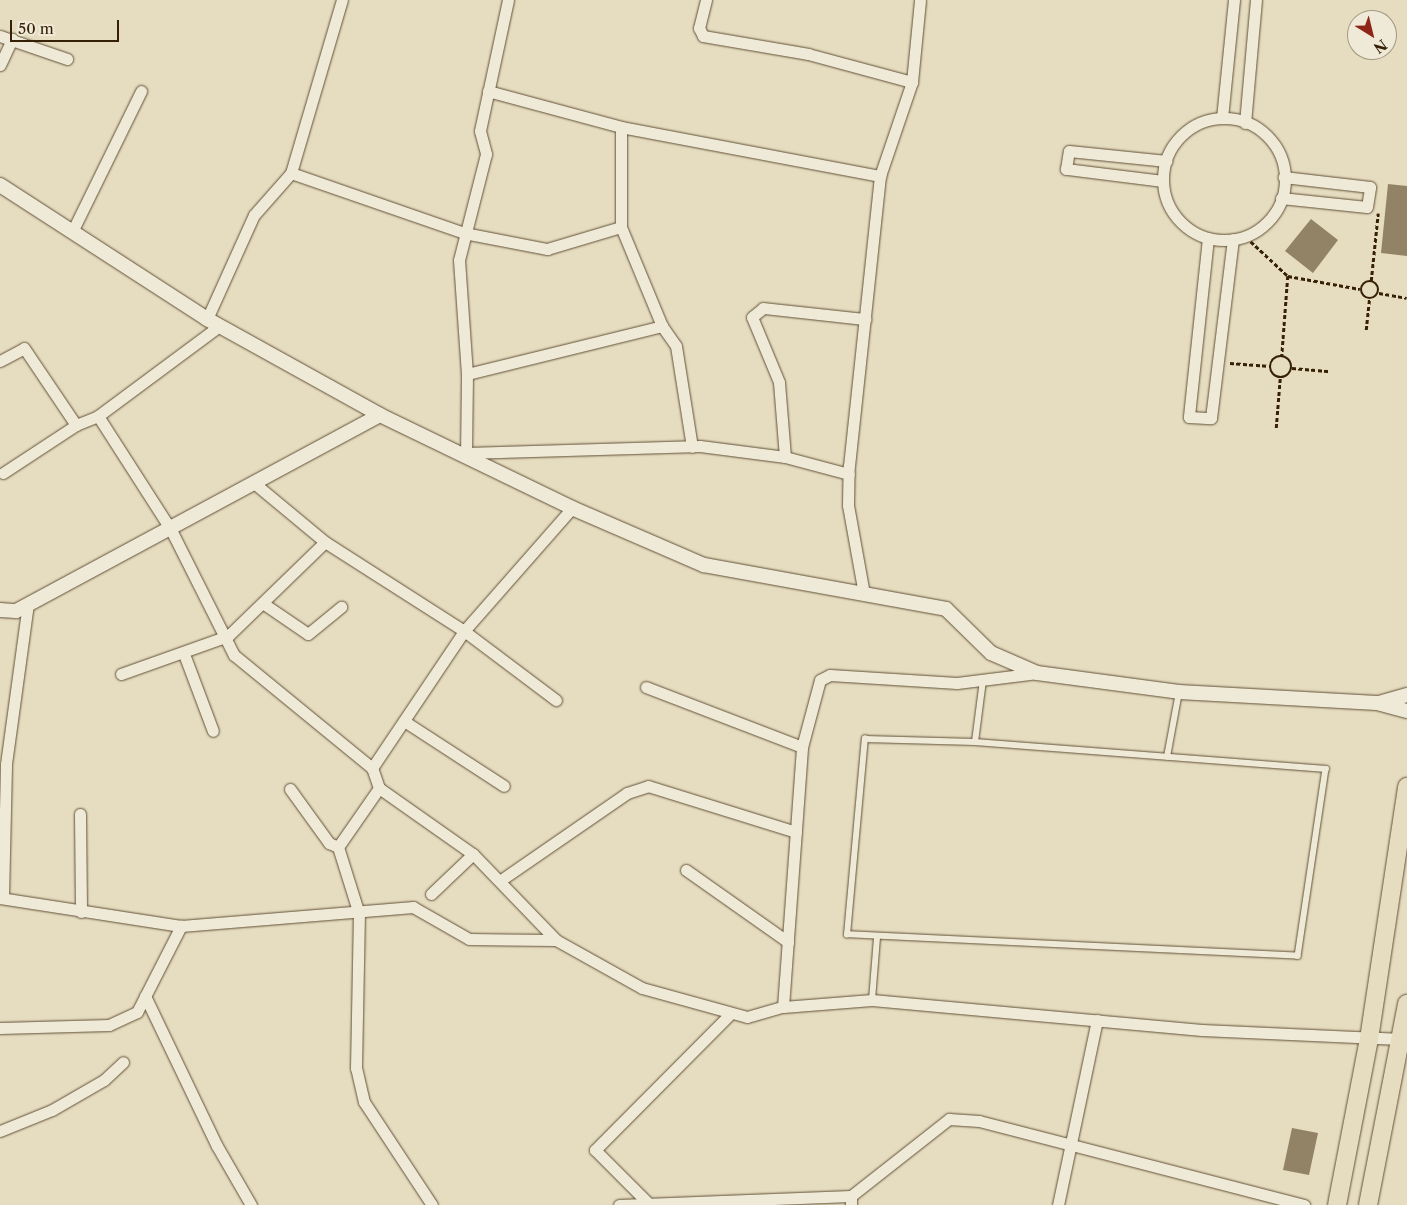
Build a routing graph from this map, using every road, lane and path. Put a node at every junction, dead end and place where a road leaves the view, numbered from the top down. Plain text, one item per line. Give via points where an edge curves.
1 (342, 0) edge
2 (508, 0) edge
3 (706, 0) edge
4 (920, 0) edge
5 (1234, 0) edge
6 (1256, 0) edge
7 (0, 36) edge
8 (12, 39) junction
9 (67, 59) dead end
10 (0, 65) edge
11 (912, 82) junction
12 (141, 91) dead end
13 (488, 91) junction
14 (1222, 118) junction
15 (1246, 123) junction
16 (621, 127) junction
17 (1166, 161) junction
18 (291, 173) junction
19 (880, 176) junction
20 (1284, 177) junction
21 (1163, 181) junction
22 (0, 185) edge
23 (1281, 198) junction
24 (1367, 207) junction
25 (621, 227) junction
26 (72, 232) junction
27 (464, 233) junction
28 (1239, 237) junction
29 (1208, 238) junction
30 (1288, 276) junction
31 (1371, 281) junction
32 (1360, 289) junction
33 (1378, 293) junction
34 (1407, 298) edge
35 (1369, 299) junction
36 (207, 319) junction
37 (865, 319) junction
38 (219, 326) junction
39 (662, 326) junction
40 (1366, 330) dead end
41 (1282, 356) junction
42 (0, 362) edge
43 (1218, 362) junction
44 (1270, 366) junction
45 (1292, 368) junction
46 (1330, 371) dead end
47 (466, 374) junction
48 (1280, 378) junction
49 (380, 415) junction
50 (98, 416) junction
51 (76, 424) junction
52 (1276, 428) dead end
53 (692, 447) junction
54 (466, 453) junction
55 (784, 457) junction
56 (3, 472) dead end
57 (849, 474) junction
58 (254, 483) junction
59 (572, 508) junction
60 (170, 528) junction
61 (325, 542) junction
62 (864, 594) junction
63 (28, 604) junction
64 (264, 604) junction
65 (341, 607) dead end
66 (0, 610) edge
67 (464, 630) junction
68 (228, 636) junction
69 (184, 654) junction
70 (1038, 673) junction
71 (121, 674) dead end
72 (983, 680) junction
73 (646, 687) dead end
74 (1179, 692) junction
75 (1407, 695) edge
76 (556, 700) dead end
77 (1377, 704) junction
78 (1407, 711) edge
79 (404, 721) junction
80 (213, 731) dead end
81 (975, 742) junction
82 (802, 747) junction
83 (1168, 757) junction
84 (372, 768) junction
85 (504, 786) dead end
86 (379, 788) junction
87 (1407, 788) edge
88 (290, 789) dead end
89 (80, 814) dead end
90 (796, 832) junction
91 (338, 847) junction
92 (472, 854) junction
93 (686, 870) dead end
94 (501, 880) junction
95 (431, 894) dead end
96 (1, 898) edge
97 (81, 912) junction
98 (359, 914) junction
99 (181, 926) junction
100 (877, 938) junction
101 (556, 940) junction
102 (788, 942) junction
103 (145, 996) junction
104 (872, 1000) junction
105 (1407, 1004) edge
106 (783, 1007) junction
107 (731, 1013) junction
108 (1097, 1020) junction
109 (0, 1028) edge
110 (1368, 1039) junction
111 (1402, 1039) junction
112 (123, 1062) dead end
113 (0, 1131) edge
114 (1071, 1148) junction
115 (851, 1200) edge
116 (648, 1203) junction
117 (251, 1205) edge
118 (432, 1205) edge
119 (619, 1205) edge
120 (1058, 1205) edge
121 (1304, 1205) edge
122 (1337, 1205) edge
123 (1368, 1205) edge

1 - 18 street
2 - 13 street
3 - 11 street via 699,28 703,36 808,54
4 - 11 street
5 - 14 street
6 - 15 street
7 - 8 street
8 - 9 street
8 - 10 street
11 - 19 street
12 - 26 street
13 - 16 street
13 - 27 street via 480,131 486,154
14 - 15 street
14 - 17 street via 1190,129
15 - 20 street via 1269,138 1278,153
16 - 19 street
16 - 25 street
17 - 21 street
17 - 21 street via 1069,151 1066,169
18 - 27 street
18 - 36 street via 254,216
19 - 37 street
20 - 23 street
20 - 24 street via 1370,187
21 - 29 street via 1169,206 1178,220
22 - 26 street
23 - 24 street
23 - 28 street via 1270,218
24 - 31 path via 1379,208
25 - 27 street via 547,249
25 - 39 street
26 - 36 street
27 - 47 street via 459,260
28 - 29 street
28 - 30 path
28 - 43 street
29 - 43 street via 1189,417 1211,418
30 - 32 path
30 - 41 path
31 - 32 path
31 - 33 path
32 - 35 path
33 - 34 path
33 - 35 path
35 - 40 path
36 - 38 street
37 - 55 street via 763,308 752,317 779,382
37 - 57 street
38 - 49 street
38 - 50 street
39 - 47 street
39 - 53 street via 676,346
41 - 44 path
41 - 45 path
42 - 51 street via 24,348
43 - 44 path
44 - 48 path
45 - 46 path
45 - 48 path
47 - 54 street
48 - 52 path
49 - 54 street
49 - 58 street
50 - 51 street
50 - 60 street
51 - 56 street
53 - 54 street
53 - 55 street
54 - 59 street
55 - 57 street
57 - 62 street via 848,505
58 - 60 street
58 - 61 street
59 - 62 street via 704,566
59 - 67 street
60 - 63 street
60 - 68 street
61 - 64 street
61 - 67 street
62 - 70 street via 946,609 991,653
63 - 66 street via 16,611
63 - 96 street via 6,764
64 - 65 street via 308,634
64 - 68 street
67 - 76 street
67 - 79 street
68 - 69 street
68 - 84 street via 234,655 254,674
69 - 71 street
69 - 80 street
70 - 72 street
70 - 74 street
72 - 81 lane
72 - 82 street via 957,683 830,675 816,689
73 - 82 street
74 - 77 street
74 - 83 lane
75 - 77 street
77 - 78 street
79 - 84 street
79 - 85 street
81 - 83 lane
81 - 100 lane via 864,738 847,935
82 - 90 street
83 - 100 lane via 1326,769 1298,956
84 - 86 street
86 - 91 street
86 - 92 street
87 - 110 main road
88 - 91 street via 329,843
89 - 97 street
90 - 94 street via 648,786 627,793
90 - 102 street
91 - 98 street
92 - 94 street
92 - 95 street
93 - 102 street
94 - 101 street
96 - 97 street
97 - 99 street
98 - 99 street
98 - 101 street via 413,906 469,939
98 - 118 street via 356,1068 364,1102
99 - 103 street
100 - 104 lane
101 - 107 street via 642,988
102 - 106 street
103 - 109 street via 137,1012 108,1025
103 - 117 street via 216,1146
104 - 106 street
104 - 108 street
105 - 111 main road
106 - 107 street via 747,1017
107 - 116 street via 595,1150
108 - 110 street
108 - 114 street
110 - 111 street
110 - 122 main road
111 - 123 main road
112 - 113 street via 104,1080 52,1110
114 - 115 street via 979,1121 949,1119
114 - 120 street
114 - 121 street
115 - 116 street
116 - 119 street

